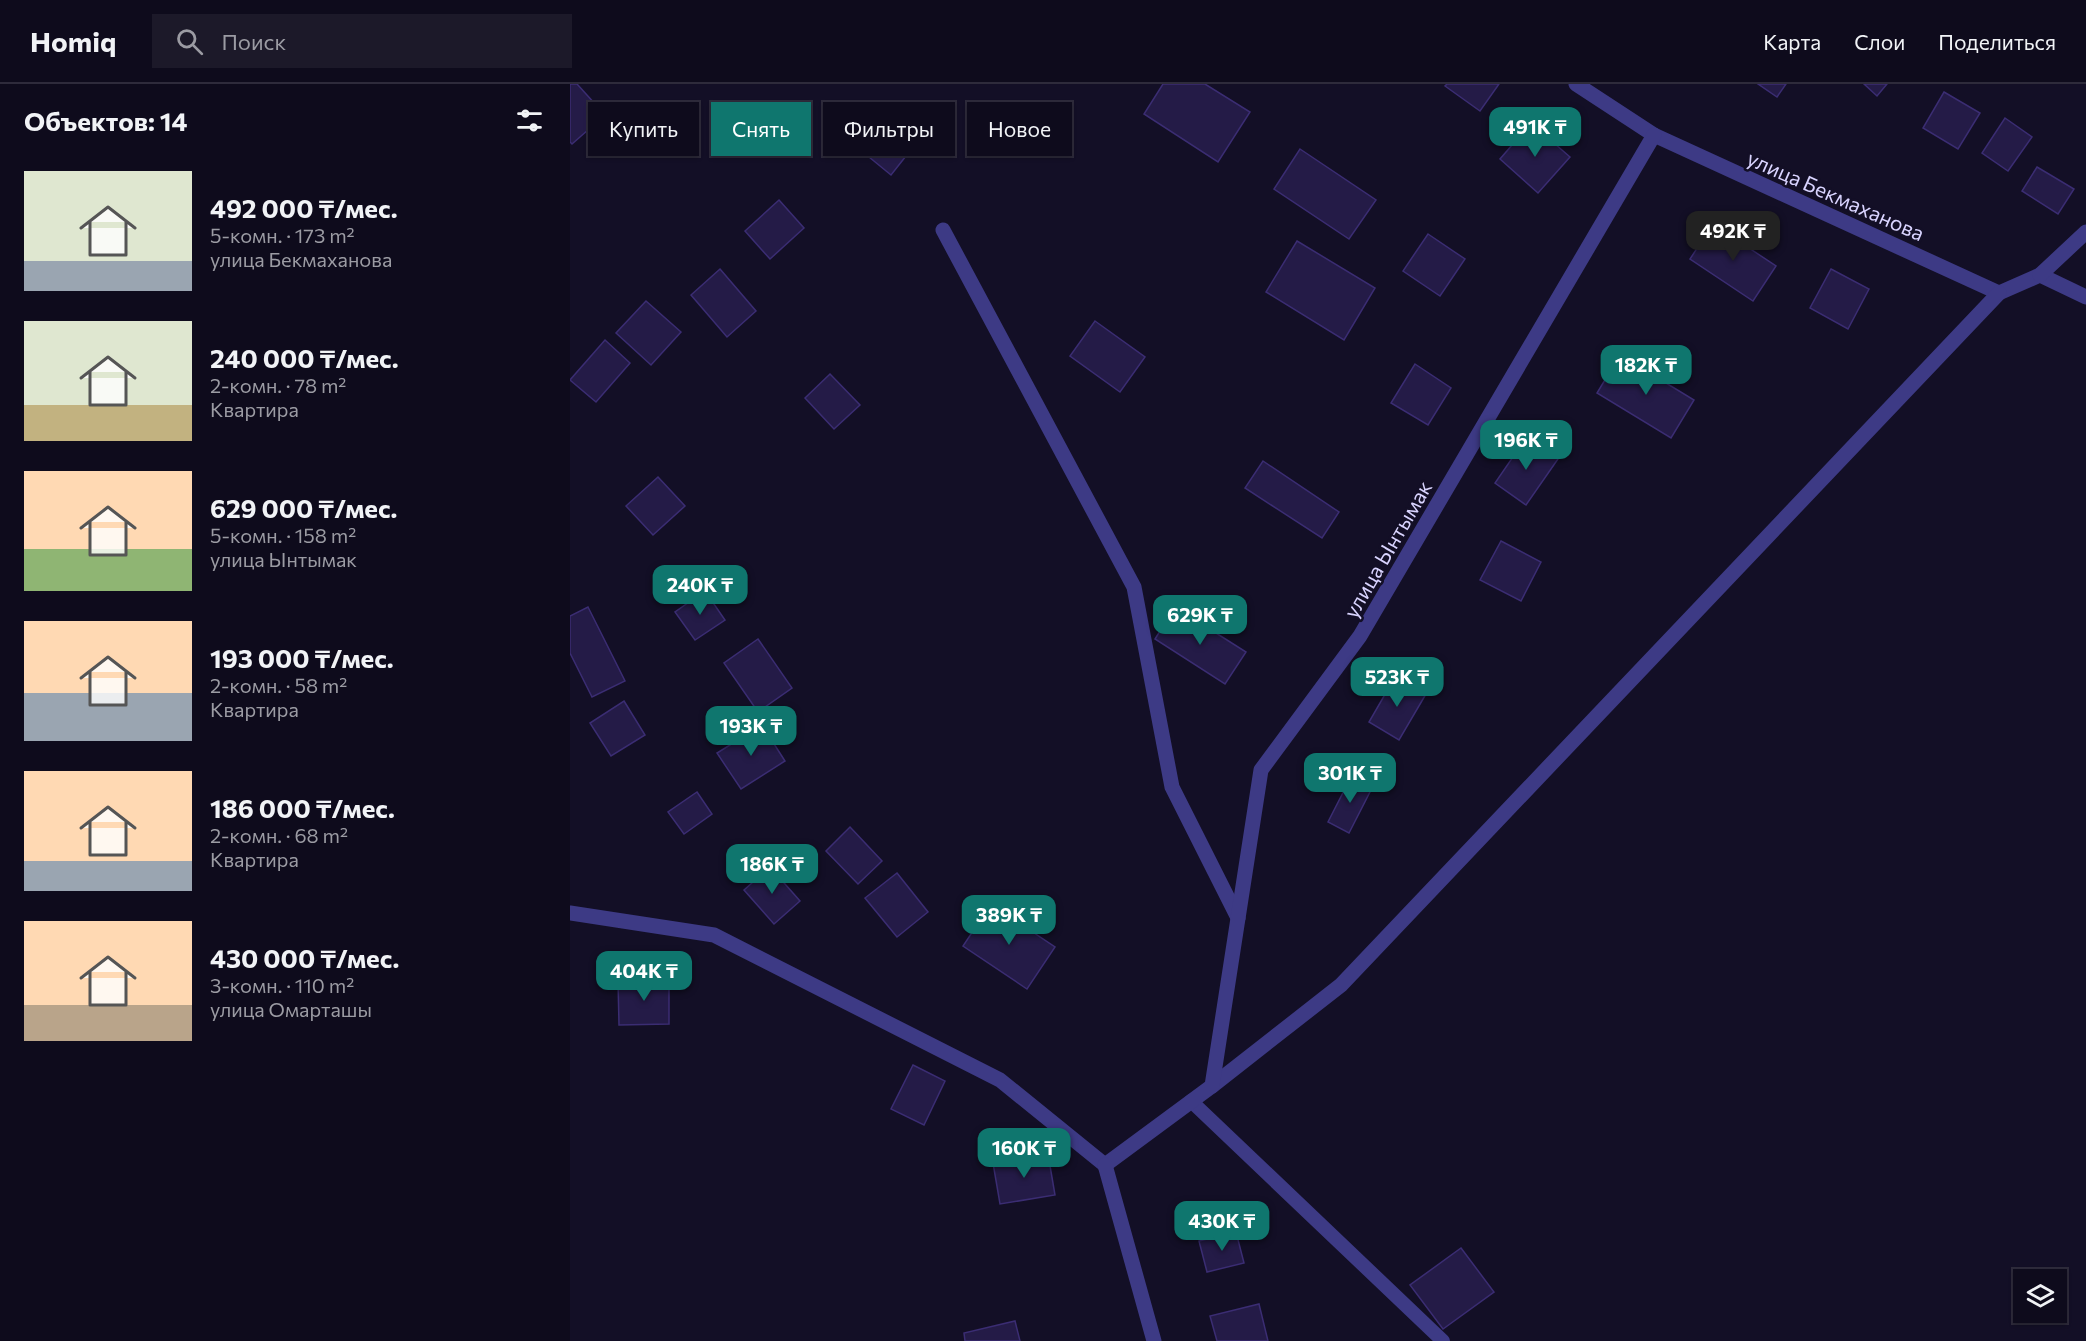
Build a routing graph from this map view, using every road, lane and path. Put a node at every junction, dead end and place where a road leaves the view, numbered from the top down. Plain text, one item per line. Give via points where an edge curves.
1 (1576, 84) edge
2 (1654, 135) junction
3 (943, 230) dead end
4 (2086, 232) edge
5 (2040, 275) junction
6 (1999, 292) junction
7 (2086, 297) edge
8 (570, 913) edge
9 (1238, 918) junction
10 (1212, 1086) junction
11 (1191, 1101) junction
12 (1105, 1165) junction
13 (1154, 1341) edge
14 (1443, 1341) edge

1 - 2 street, улица Бекмаханова
2 - 6 street, улица Бекмаханова
2 - 9 street, улица Ынтымак via 1360,636 1261,770
3 - 9 street via 1134,587 1172,787
4 - 5 street
5 - 6 street
5 - 7 street
6 - 10 street via 1341,985
8 - 12 street via 714,935 1000,1080
9 - 10 street, улица Ынтымак
10 - 11 street
11 - 12 street
11 - 14 lane
12 - 13 street

